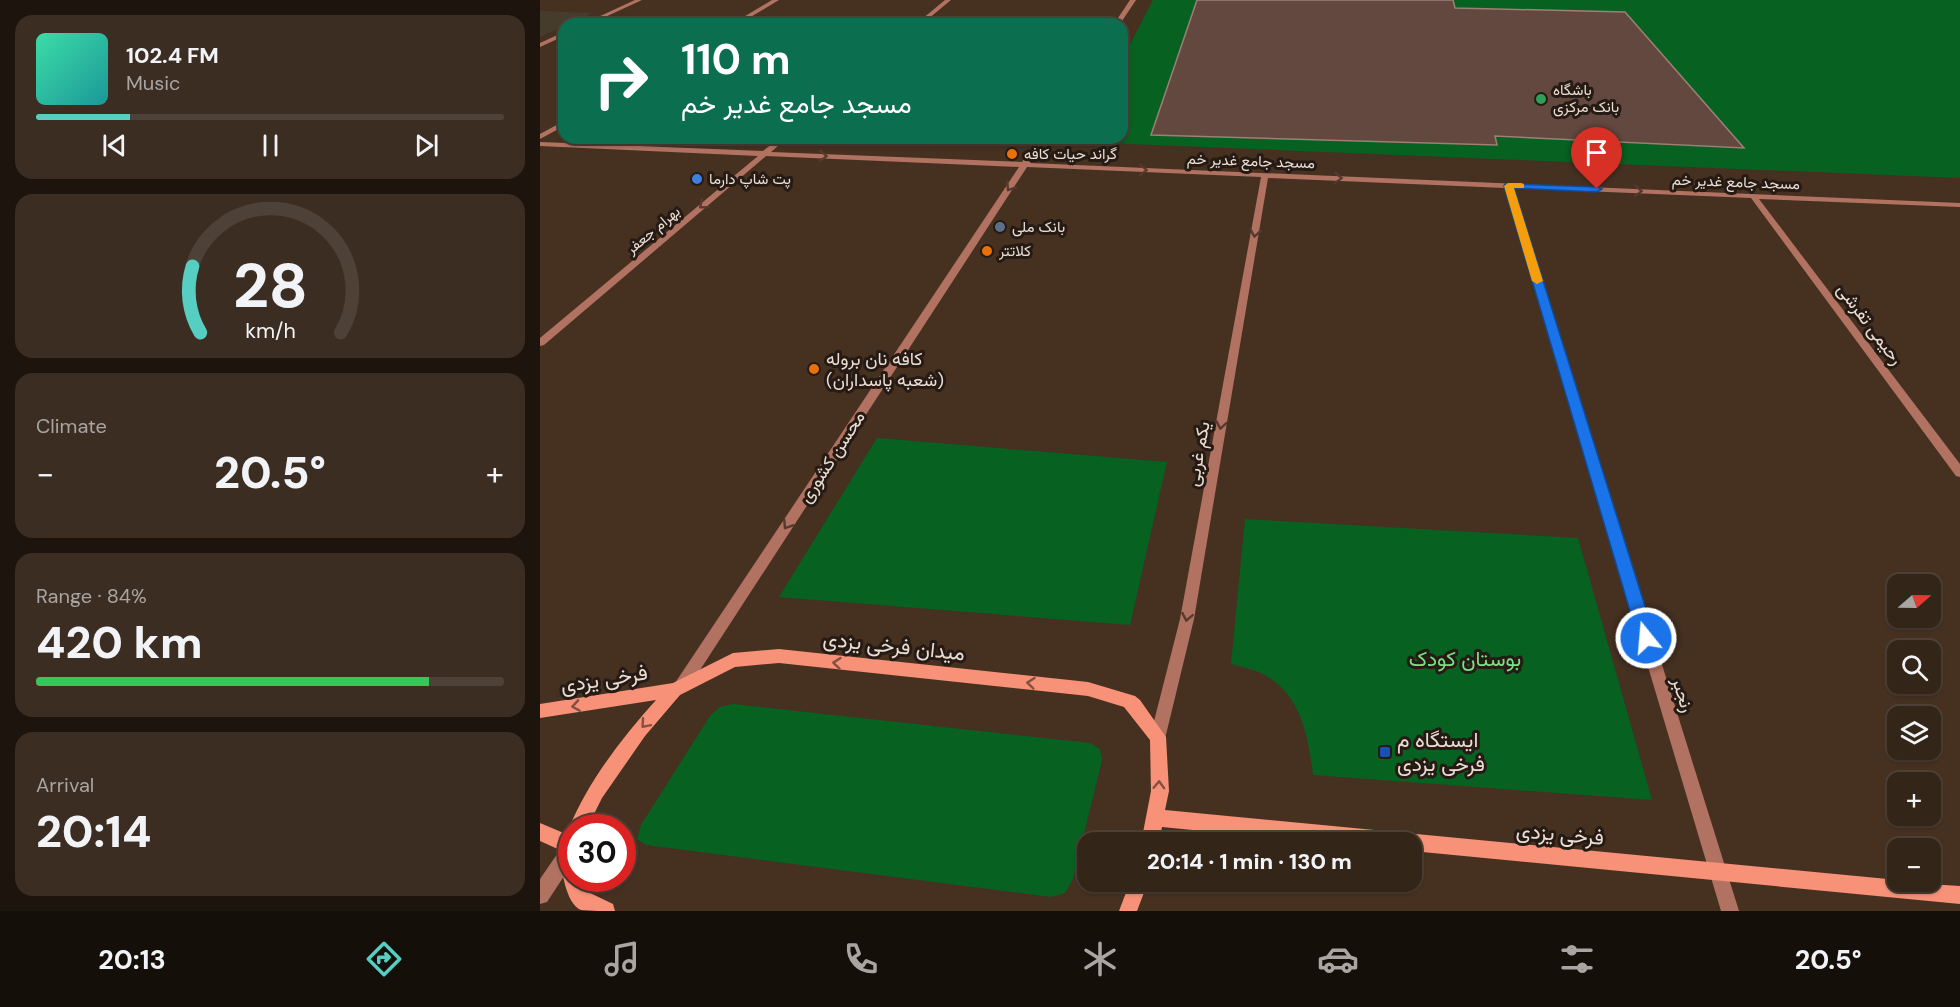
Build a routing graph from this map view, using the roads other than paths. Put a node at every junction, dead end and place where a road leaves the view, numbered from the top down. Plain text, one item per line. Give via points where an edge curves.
1 (639, 0) edge
2 (776, 0) edge
3 (948, 0) edge
4 (1133, 0) edge
5 (599, 18) edge
6 (745, 18) edge
7 (926, 18) edge
8 (1121, 18) edge
9 (558, 37) edge
10 (540, 45) edge
11 (558, 126) edge
12 (540, 137) edge
13 (540, 144) edge
14 (776, 144) edge
15 (1038, 144) edge
16 (764, 154) junction
17 (1024, 165) junction
18 (1265, 175) junction
19 (1508, 186) junction
20 (1753, 196) junction
21 (1960, 205) edge
22 (540, 343) edge
23 (1960, 473) edge
24 (678, 688) junction
25 (540, 711) edge
26 (1158, 737) junction
27 (585, 814) edge
28 (1155, 818) junction
29 (540, 832) edge
30 (1152, 832) edge
31 (558, 840) edge
32 (558, 866) edge
33 (1718, 872) junction
34 (576, 892) edge
35 (1135, 892) edge
36 (540, 895) edge
37 (1960, 895) edge
38 (606, 911) edge
39 (1128, 911) edge
40 (1730, 911) edge

1 - 5 street
2 - 6 street
3 - 7 street
4 - 8 street
9 - 10 street
11 - 12 street
13 - 16 street, مسجد جامع غدیر خم
14 - 16 street, بهرام جعفر
15 - 17 street, محسن کشوری
16 -> 17 street, مسجد جامع غدیر خم
16 -> 22 street, بهرام جعفر
17 -> 18 street, مسجد جامع غدیر خم
17 -> 24 street, محسن کشوری
18 -> 19 street, مسجد جامع غدیر خم
18 -> 26 street, یکم غربی via 1187,619
19 -> 20 street, مسجد جامع غدیر خم
19 - 33 street, رنجبر
20 - 21 street, مسجد جامع غدیر خم
20 - 23 street, رحیمی تفرشی
24 -> 25 main road, فرخی یزدی
26 -> 24 main road, میدان فرخی یزدی via 1134,705 1088,689 779,656 726,662
24 -> 27 main road, میدان فرخی یزدی via 639,731
28 -> 26 main road via 1160,791
28 - 30 main road
28 - 33 main road, فرخی یزدی
29 - 31 main road
32 - 36 street
33 - 37 main road, فرخی یزدی
33 - 40 street, رنجبر
34 - 38 main road via 580,899
35 - 39 main road

